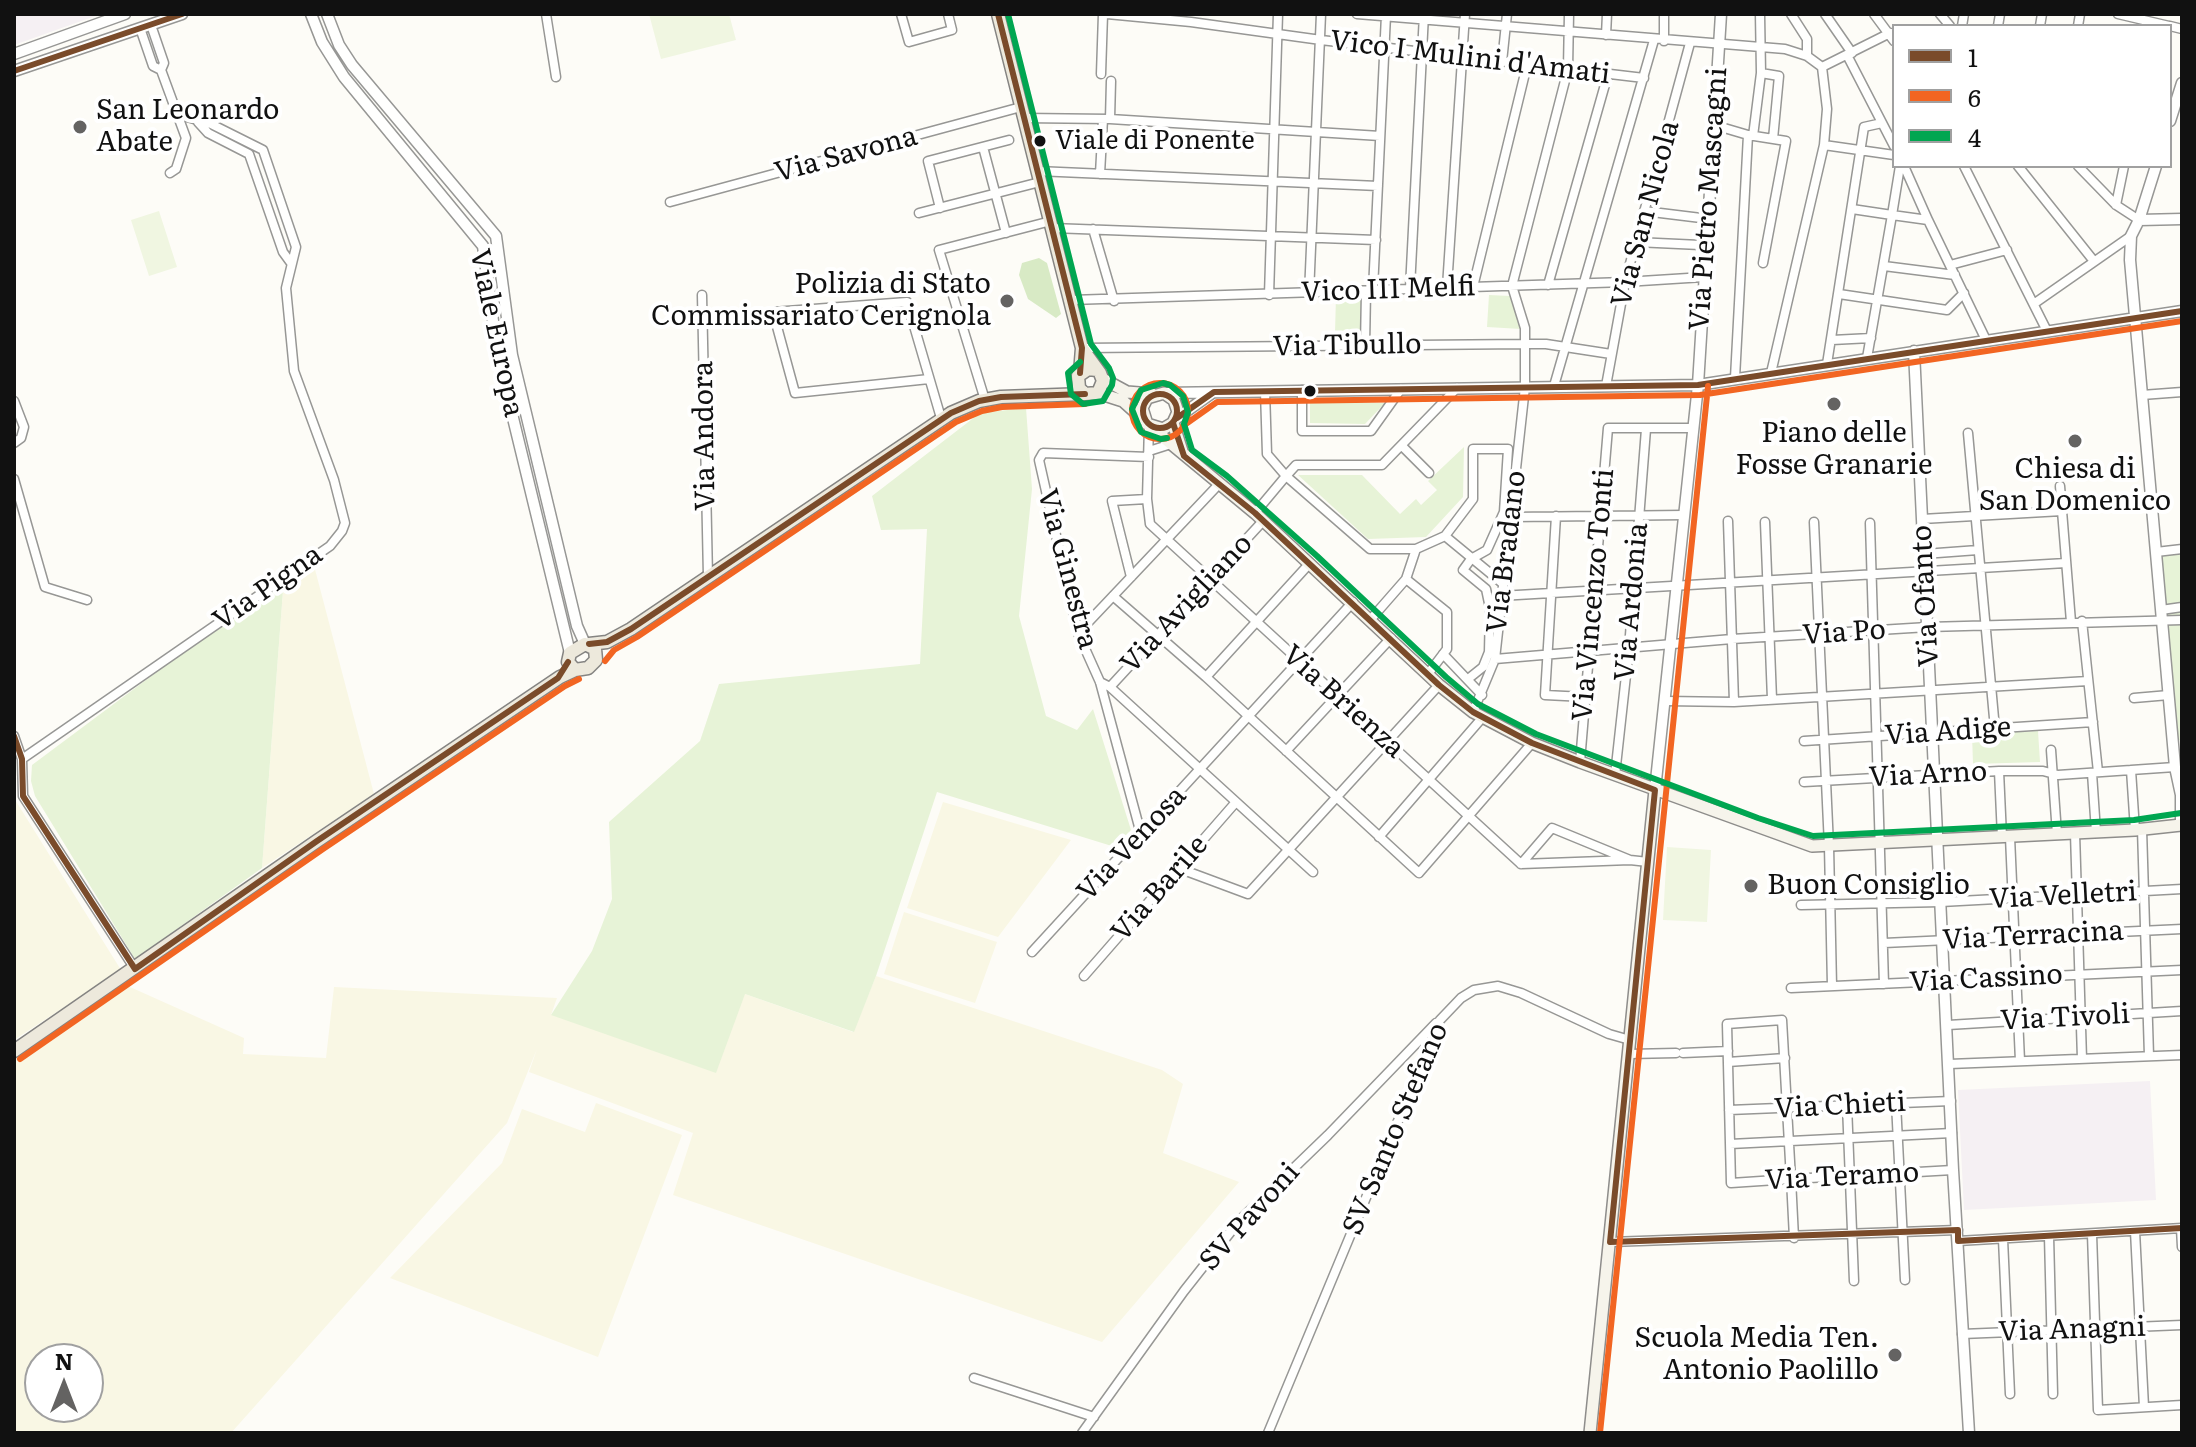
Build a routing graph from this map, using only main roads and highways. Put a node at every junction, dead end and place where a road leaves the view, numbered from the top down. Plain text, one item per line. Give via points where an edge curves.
1 (998, 14) edge
2 (1082, 348) junction
3 (1100, 374) junction
4 (1079, 376) junction
5 (1092, 393) junction
6 (1052, 394) junction
7 (1158, 394) junction
8 (1175, 421) junction
9 (1148, 424) junction
10 (1184, 456) junction
11 (590, 648) junction
12 (571, 662) junction
13 (1655, 790) junction
14 (2181, 825) edge
15 (14, 1051) edge
16 (1590, 1433) edge

1 - 2 main road
2 - 3 main road
2 - 4 main road
3 - 4 main road via 1088,369
3 - 5 main road via 1103,385
3 - 7 main road via 1127,392
4 - 5 main road via 1079,388
4 - 6 main road
5 - 6 main road
5 - 9 main road via 1123,401
6 - 11 main road via 985,400 941,418 631,629
7 - 8 main road via 1170,396 1177,406
7 - 9 main road via 1142,408
8 - 9 main road via 1163,429
8 - 10 main road
9 - 10 main road
10 - 13 main road via 1477,715 1532,743
11 - 12 main road
11 - 12 main road via 591,667
12 - 15 main road via 560,677
13 - 14 main road via 1795,841 1829,846
13 - 16 main road

